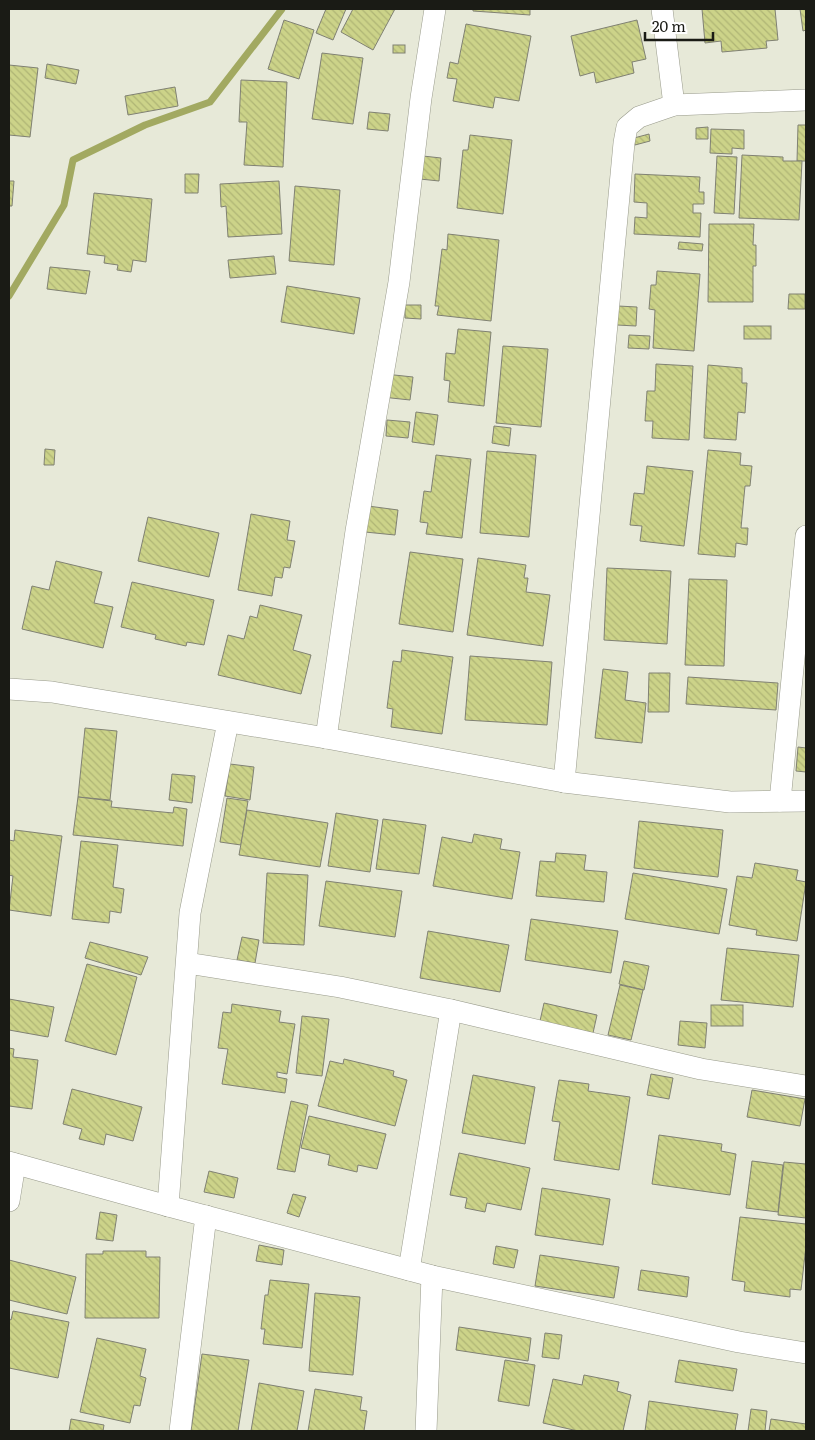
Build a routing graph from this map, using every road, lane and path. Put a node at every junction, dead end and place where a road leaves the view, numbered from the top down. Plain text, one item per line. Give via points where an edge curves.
1 (435, 9) edge
2 (662, 9) edge
3 (806, 100) edge
4 (674, 105) junction
5 (806, 536) edge
6 (9, 689) edge
7 (228, 722) junction
8 (326, 738) junction
9 (564, 782) junction
10 (780, 801) junction
11 (806, 801) edge
12 (188, 963) junction
13 (451, 1010) junction
14 (806, 1086) edge
15 (12, 1163) edge
16 (9, 1201) edge
17 (168, 1206) junction
18 (206, 1216) junction
19 (409, 1270) junction
20 (432, 1276) junction
21 (806, 1353) edge
22 (180, 1431) edge
23 (426, 1431) edge

1 - 8 street via 421,98 400,282 356,531
2 - 4 street
3 - 4 street
4 - 9 street via 639,117 627,127 624,143
5 - 10 street
6 - 7 street via 52,692
7 - 8 street
7 - 12 street via 190,913
8 - 9 street
9 - 10 street via 730,802
10 - 11 street
12 - 13 street
12 - 17 street
13 - 14 street via 701,1069
13 - 19 street
15 - 16 street
15 - 17 street
17 - 18 street
18 - 19 street
18 - 22 street
19 - 20 street
20 - 21 street via 739,1342
20 - 23 street

